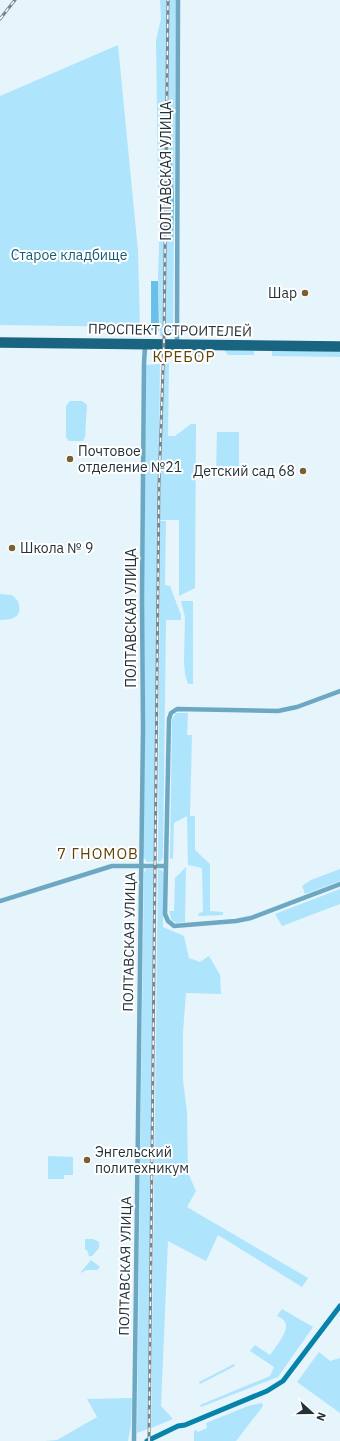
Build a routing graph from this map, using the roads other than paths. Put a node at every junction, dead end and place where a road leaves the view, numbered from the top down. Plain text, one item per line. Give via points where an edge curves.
1 (178, 0) edge
2 (0, 340) edge
3 (340, 344) edge
4 (0, 345) edge
5 (177, 345) junction
6 (145, 347) junction
7 (340, 349) edge
8 (340, 691) edge
9 (141, 866) junction
10 (166, 866) junction
11 (340, 884) edge
12 (0, 901) edge
13 (340, 1306) edge
14 (134, 1441) edge
15 (147, 1441) edge

1 - 5 street, ПОЛТАВСКАЯ УЛИЦА
2 - 5 main road, ПРОСПЕКТ СТРОИТЕЛЕЙ
3 - 5 main road, ПРОСПЕКТ СТРОИТЕЛЕЙ
4 - 6 main road, ПРОСПЕКТ СТРОИТЕЛЕЙ
5 - 6 main road, ПРОСПЕКТ СТРОИТЕЛЕЙ
5 - 7 main road, ПРОСПЕКТ СТРОИТЕЛЕЙ
6 - 9 street, ПОЛТАВСКАЯ УЛИЦА
8 - 10 street via 297,707 278,711 177,709 172,713 169,719
9 - 10 street
9 - 12 street via 112,866
9 - 14 street, ПОЛТАВСКАЯ УЛИЦА
10 - 11 street via 165,914 168,922 174,926 251,918
13 - 15 main road via 283,1381 267,1391

